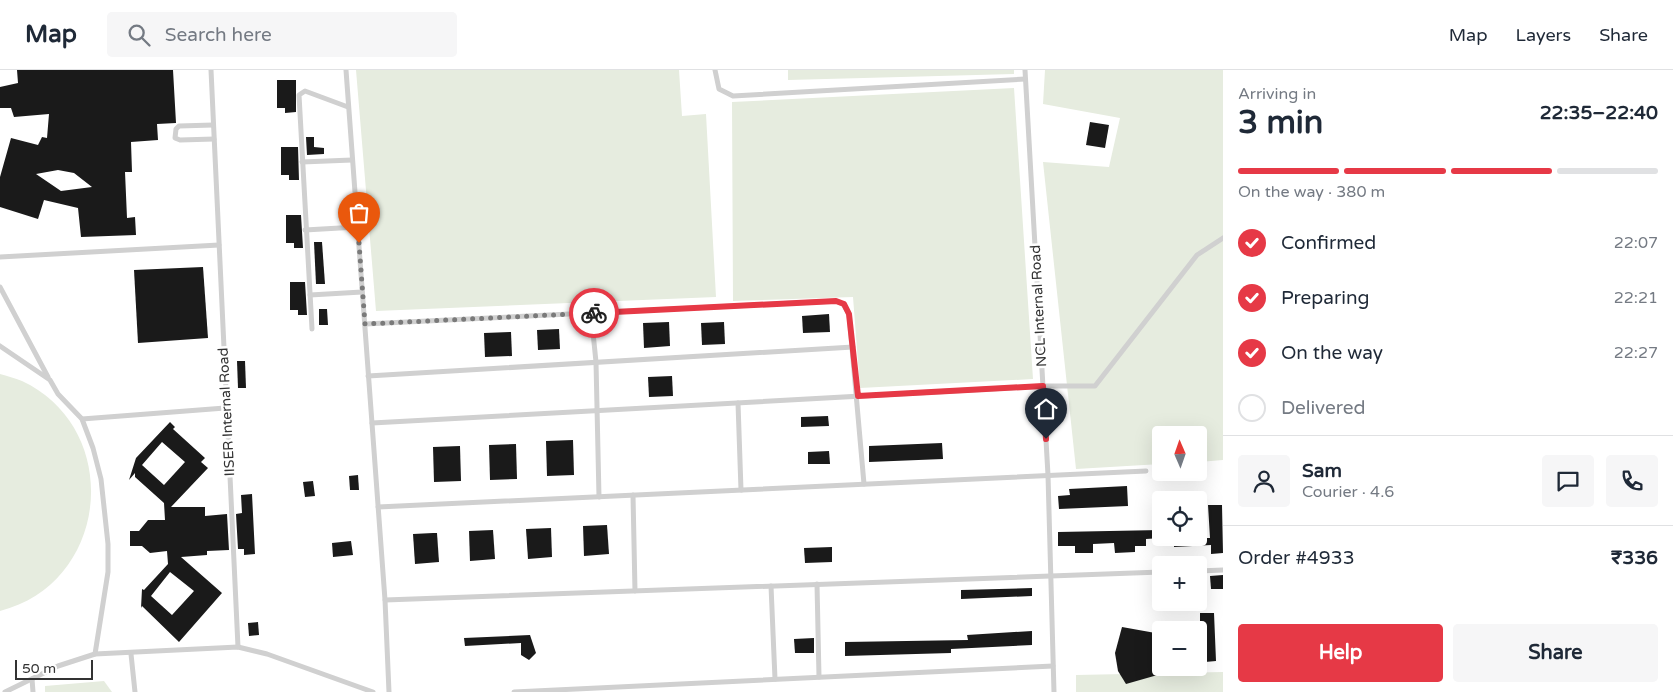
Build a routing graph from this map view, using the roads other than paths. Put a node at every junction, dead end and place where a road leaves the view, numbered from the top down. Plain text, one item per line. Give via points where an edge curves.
1 (211, 70) edge
2 (346, 70) edge
3 (714, 70) edge
4 (1025, 70) edge
5 (1025, 79) junction
6 (348, 107) junction
7 (213, 125) junction
8 (214, 140) junction
9 (352, 160) junction
10 (302, 162) junction
11 (357, 227) junction
12 (306, 230) junction
13 (1223, 238) edge
14 (219, 245) junction
15 (0, 257) edge
16 (0, 287) edge
17 (362, 292) junction
18 (310, 296) junction
19 (591, 313) junction
20 (365, 324) junction
21 (312, 329) dead end
22 (0, 346) edge
23 (853, 347) junction
24 (596, 362) junction
25 (368, 376) junction
26 (50, 380) junction
27 (1043, 386) junction
28 (858, 396) junction
29 (738, 403) junction
30 (225, 408) junction
31 (597, 411) junction
32 (82, 419) junction
33 (372, 423) junction
34 (1146, 472) dead end
35 (1048, 475) junction
36 (864, 484) junction
37 (741, 490) junction
38 (633, 495) junction
39 (599, 496) junction
40 (378, 507) junction
41 (1223, 570) edge
42 (1207, 571) edge
43 (1152, 572) edge
44 (1050, 576) junction
45 (817, 584) junction
46 (771, 586) junction
47 (635, 591) junction
48 (385, 600) junction
49 (238, 647) junction
50 (95, 654) junction
51 (131, 654) junction
52 (1053, 666) junction
53 (819, 677) junction
54 (32, 679) junction
55 (775, 679) junction
56 (5, 692) edge
57 (33, 692) edge
58 (135, 692) edge
59 (373, 692) edge
60 (389, 692) edge
61 (514, 692) edge
62 (1054, 692) edge

1 - 7 lane, IISER Internal Road
2 - 6 lane
3 - 5 lane via 719,89 733,96
4 - 5 lane, NCL Internal Road
5 - 27 lane, NCL Internal Road
6 - 9 lane
6 - 10 lane via 305,91 299,95
7 - 8 lane, IISER Internal Road
7 - 8 lane via 180,126 176,129 175,138
8 - 14 lane, IISER Internal Road
9 - 10 lane
9 - 11 lane
10 - 12 lane
11 - 12 lane
11 - 17 lane
12 - 18 lane
13 - 27 lane via 1197,256 1095,386
14 - 15 lane
14 - 30 lane, IISER Internal Road
16 - 26 lane
17 - 18 lane
17 - 20 lane
18 - 21 lane
19 - 20 lane
19 - 23 lane via 836,301 844,304 849,314
19 - 24 lane
20 - 25 lane
22 - 26 lane
23 - 24 lane
23 - 28 lane
24 - 25 lane
24 - 31 lane
25 - 33 lane
26 - 32 lane via 58,394
27 - 28 lane
27 - 35 lane, NCL Internal Road
28 - 29 lane
28 - 36 lane
29 - 31 lane
29 - 37 lane
30 - 32 lane
30 - 49 lane, IISER Internal Road
31 - 33 lane
31 - 39 lane
32 - 50 lane via 101,479 108,544 108,572
33 - 40 lane
34 - 35 lane
35 - 36 lane
35 - 44 lane, NCL Internal Road
36 - 37 lane
37 - 38 lane
38 - 39 lane
38 - 47 lane
39 - 40 lane
40 - 48 lane
41 - 42 lane
43 - 44 lane
44 - 45 lane
44 - 52 lane, NCL Internal Road
45 - 46 lane
45 - 53 lane
46 - 47 lane
46 - 55 lane
47 - 48 lane
48 - 60 lane
49 - 51 lane
49 - 59 lane via 268,654
50 - 51 lane
50 - 54 lane
51 - 58 lane
52 - 53 lane
52 - 62 lane, NCL Internal Road
53 - 55 lane
54 - 56 lane
54 - 57 lane
55 - 61 lane

